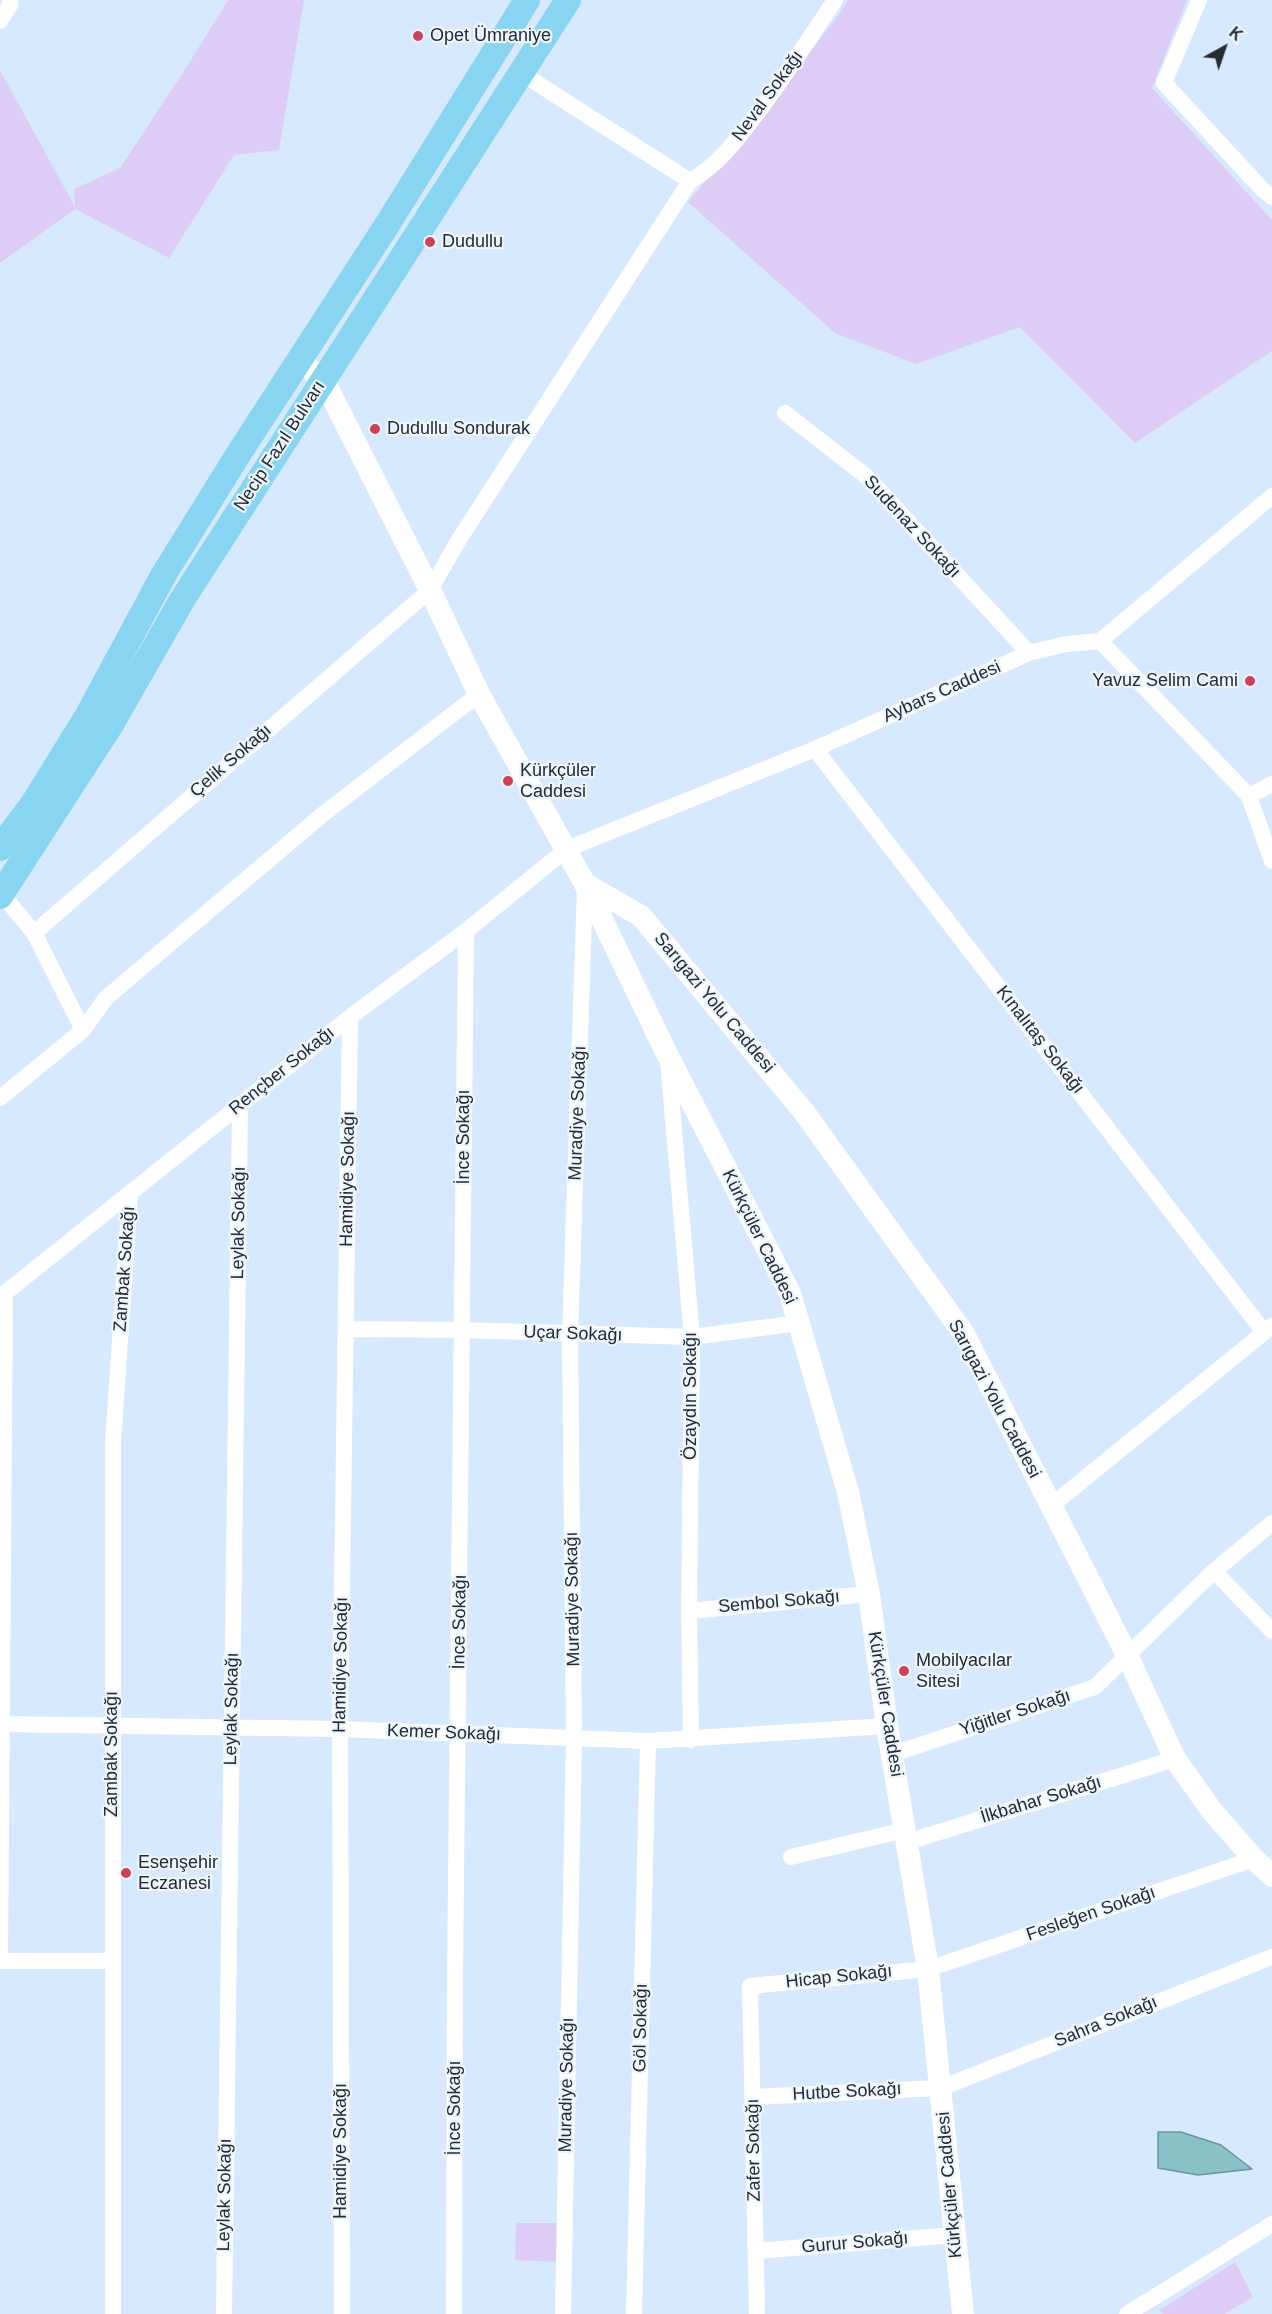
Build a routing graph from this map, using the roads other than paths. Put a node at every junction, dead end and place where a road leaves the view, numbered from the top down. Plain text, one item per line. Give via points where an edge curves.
1 (10, 0) edge
2 (526, 0) edge
3 (568, 0) edge
4 (835, 0) edge
5 (1199, 0) edge
6 (0, 21) edge
7 (521, 73) junction
8 (690, 181) junction
9 (1272, 197) edge
10 (299, 360) junction
11 (323, 379) junction
12 (784, 413) dead end
13 (1272, 496) edge
14 (430, 590) junction
15 (1100, 641) junction
16 (1029, 653) junction
17 (479, 694) junction
18 (815, 749) junction
19 (1272, 784) edge
20 (1249, 796) junction
21 (0, 848) edge
22 (567, 849) junction
23 (1272, 861) edge
24 (585, 884) junction
25 (1, 895) edge
26 (466, 931) junction
27 (34, 933) junction
28 (350, 1017) junction
29 (83, 1030) junction
30 (667, 1054) junction
31 (0, 1098) edge
32 (240, 1105) junction
33 (129, 1195) junction
34 (3, 1295) edge
35 (799, 1323) junction
36 (346, 1329) junction
37 (1268, 1329) edge
38 (463, 1330) junction
39 (570, 1335) junction
40 (692, 1337) junction
41 (1051, 1506) junction
42 (1272, 1523) edge
43 (1214, 1571) junction
44 (869, 1594) junction
45 (689, 1611) junction
46 (1272, 1631) edge
47 (1128, 1656) junction
48 (1, 1724) edge
49 (112, 1725) junction
50 (887, 1726) junction
51 (232, 1727) junction
52 (340, 1729) junction
53 (459, 1734) junction
54 (574, 1738) junction
55 (691, 1740) junction
56 (648, 1742) junction
57 (893, 1754) junction
58 (1175, 1759) junction
59 (906, 1836) junction
60 (791, 1857) dead end
61 (1254, 1859) junction
62 (1272, 1876) edge
63 (1272, 1957) edge
64 (0, 1961) edge
65 (112, 1961) junction
66 (928, 1969) junction
67 (750, 1986) joint
68 (941, 2088) junction
69 (753, 2097) junction
70 (1272, 2224) edge
71 (954, 2235) junction
72 (756, 2251) junction
73 (113, 2314) edge
74 (224, 2314) edge
75 (342, 2314) edge
76 (454, 2314) edge
77 (563, 2314) edge
78 (634, 2314) edge
79 (757, 2314) edge
80 (963, 2314) edge
81 (1126, 2314) edge

1 - 6 street
2 - 10 main road, Necip Fazıl Bulvarı
3 - 7 main road, Necip Fazıl Bulvarı
4 - 8 street, Neval Sokağı via 729,149 706,172
5 - 9 street via 1164,83
7 - 8 street
7 - 11 main road, Necip Fazıl Bulvarı
8 - 14 street, Çelik Sokağı
10 - 11 main road, Kürkçüler Caddesi
10 - 21 main road, Necip Fazıl Bulvarı via 164,574 88,715 33,804
11 - 14 main road, Kürkçüler Caddesi
11 - 25 main road, Necip Fazıl Bulvarı via 182,600 110,726
12 - 16 street, Sudenaz Sokağı via 866,476
13 - 15 street
14 - 17 main road, Kürkçüler Caddesi
14 - 27 street, Çelik Sokağı
15 - 16 street, Aybars Caddesi
15 - 20 street
16 - 18 street, Aybars Caddesi
17 - 22 main road, Kürkçüler Caddesi
17 - 29 street via 322,815 106,998
18 - 22 street, Aybars Caddesi
18 - 37 street, Kınalıtaş Sokağı
19 - 20 street
20 - 23 street
22 - 24 main road, Kürkçüler Caddesi
22 - 26 street, Rençber Sokağı
24 - 30 main road, Kürkçüler Caddesi
24 - 39 street, Muradiye Sokağı
24 - 41 main road, Sarıgazi Yolu Caddesi via 641,916 804,1112 964,1334
25 - 27 street
26 - 28 street, Rençber Sokağı
26 - 38 street, İnce Sokağı
27 - 29 street
28 - 32 street, Rençber Sokağı
28 - 36 street, Hamidiye Sokağı
29 - 31 street
30 - 35 main road, Kürkçüler Caddesi via 790,1293
30 - 40 street, Özaydın Sokağı
32 - 33 street, Rençber Sokağı
32 - 51 street, Leylak Sokağı
33 - 34 street, Rençber Sokağı
33 - 49 street, Zambak Sokağı via 113,1442
34 - 48 street
35 - 40 street, Uçar Sokağı
35 - 44 main road, Kürkçüler Caddesi via 848,1492
36 - 38 street, Uçar Sokağı
36 - 52 street, Hamidiye Sokağı
37 - 41 street
38 - 39 street, Uçar Sokağı
38 - 53 street, İnce Sokağı
39 - 40 street, Uçar Sokağı
39 - 54 street, Muradiye Sokağı
40 - 45 street, Özaydın Sokağı
41 - 47 main road, Sarıgazi Yolu Caddesi
42 - 43 street, Yiğitler Sokağı
43 - 46 street
43 - 47 street, Yiğitler Sokağı
44 - 45 street, Sembol Sokağı
44 - 50 main road, Kürkçüler Caddesi
45 - 55 street, Özaydın Sokağı
47 - 57 street, Yiğitler Sokağı via 1095,1687
47 - 58 main road, Sarıgazi Yolu Caddesi
48 - 49 street, Kemer Sokağı
48 - 64 street
49 - 51 street, Kemer Sokağı
49 - 65 street, Zambak Sokağı
50 - 55 street, Kemer Sokağı
50 - 57 main road, Kürkçüler Caddesi
51 - 52 street, Kemer Sokağı
51 - 74 street, Leylak Sokağı
52 - 53 street, Kemer Sokağı
52 - 75 street, Hamidiye Sokağı
53 - 54 street, Kemer Sokağı
53 - 76 street, İnce Sokağı
54 - 56 street, Kemer Sokağı
54 - 77 street, Muradiye Sokağı
55 - 56 street, Kemer Sokağı
56 - 78 street, Göl Sokağı
57 - 59 main road, Kürkçüler Caddesi
58 - 59 street, İlkbahar Sokağı
58 - 61 main road, Sarıgazi Yolu Caddesi via 1212,1811
59 - 60 street, İlkbahar Sokağı
59 - 66 main road, Kürkçüler Caddesi
61 - 62 main road, Sarıgazi Yolu Caddesi
61 - 66 street, Fesleğen Sokağı
63 - 68 street, Sahra Sokağı
64 - 65 street
65 - 73 street, Zambak Sokağı
66 - 67 street, Hicap Sokağı
66 - 68 main road, Kürkçüler Caddesi
67 - 69 street, Zafer Sokağı
68 - 69 street, Hutbe Sokağı
68 - 71 main road, Kürkçüler Caddesi
69 - 72 street, Zafer Sokağı
70 - 81 street
71 - 72 street, Gurur Sokağı
71 - 80 main road, Kürkçüler Caddesi
72 - 79 street, Zafer Sokağı

